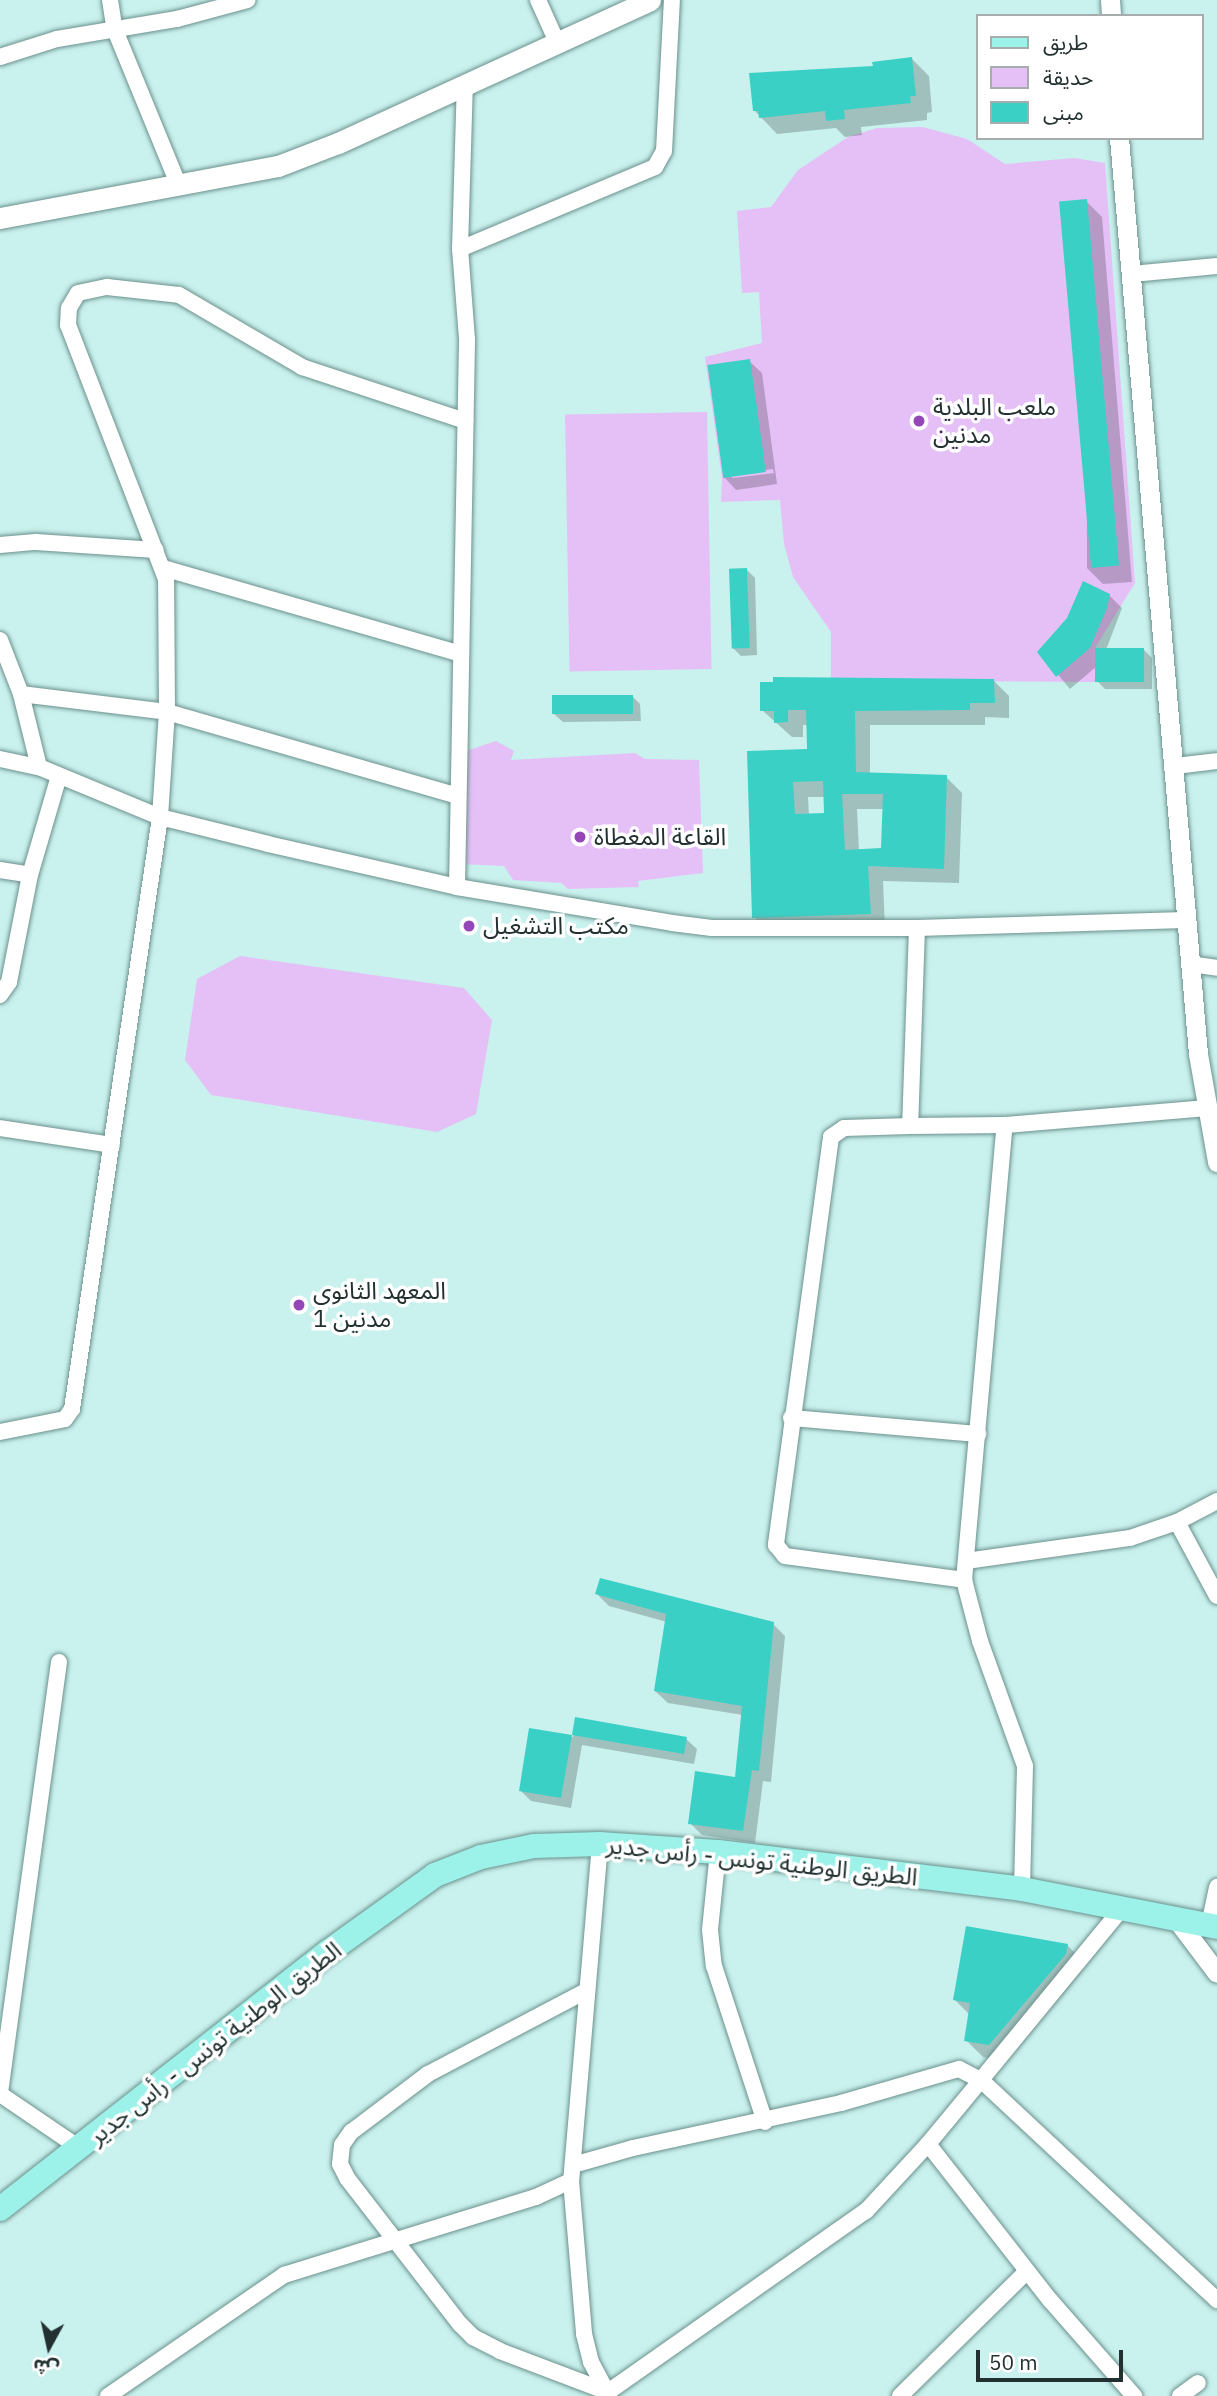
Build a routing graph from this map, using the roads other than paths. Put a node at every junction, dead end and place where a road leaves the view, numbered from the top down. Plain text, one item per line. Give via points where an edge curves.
1 (110, 0) edge
2 (248, 0) edge
3 (538, 0) edge
4 (650, 0) edge
5 (672, 0) edge
6 (115, 30) junction
7 (557, 42) junction
8 (0, 57) edge
9 (465, 85) junction
10 (1119, 140) edge
11 (179, 186) junction
12 (0, 218) edge
13 (460, 249) junction
14 (1217, 266) edge
15 (1132, 274) junction
16 (465, 421) junction
17 (0, 545) edge
18 (156, 550) junction
19 (163, 568) junction
20 (0, 640) edge
21 (461, 654) junction
22 (21, 694) junction
23 (167, 712) junction
24 (0, 759) edge
25 (1217, 761) edge
26 (1175, 766) junction
27 (39, 767) junction
28 (58, 776) junction
29 (458, 796) junction
30 (160, 817) junction
31 (0, 870) edge
32 (30, 875) junction
33 (457, 887) junction
34 (1185, 919) junction
35 (917, 928) junction
36 (1190, 964) junction
37 (1217, 968) edge
38 (0, 995) edge
39 (1209, 1108) junction
40 (910, 1125) junction
41 (1005, 1125) junction
42 (0, 1128) edge
43 (112, 1145) junction
44 (1217, 1162) edge
45 (791, 1418) junction
46 (0, 1432) edge
47 (978, 1434) junction
48 (1217, 1501) edge
49 (1177, 1522) junction
50 (966, 1560) junction
51 (964, 1580) junction
52 (1217, 1596) edge
53 (59, 1662) dead end
54 (600, 1844) junction
55 (718, 1852) junction
56 (1217, 1887) edge
57 (1022, 1889) junction
58 (1123, 1907) junction
59 (1174, 1916) junction
60 (1213, 1926) edge
61 (1217, 1973) edge
62 (586, 1991) junction
63 (981, 2080) junction
64 (0, 2094) edge
65 (765, 2122) junction
66 (928, 2144) junction
67 (81, 2149) junction
68 (572, 2173) junction
69 (0, 2209) edge
70 (398, 2242) junction
71 (1027, 2270) junction
72 (1217, 2300) edge
73 (1198, 2383) dead end
74 (609, 2394) edge
75 (108, 2396) edge
76 (900, 2396) edge
77 (1133, 2396) edge
78 (1180, 2396) edge

1 - 6 street
2 - 6 street
3 - 7 street
4 - 7 main road
5 - 13 street via 664,151 655,167
6 - 8 street via 57,39
6 - 11 street
7 - 9 main road
9 - 11 main road via 278,166
9 - 13 street
10 - 15 street
11 - 12 main road
13 - 16 street via 467,339
14 - 15 street
15 - 26 street
16 - 18 street via 302,367 179,295 138,288 83,291 69,308 68,325
16 - 21 street
17 - 18 street via 36,542
18 - 19 street
19 - 21 street
19 - 23 street
20 - 22 street
21 - 29 street
22 - 23 street
22 - 27 street
23 - 29 street
23 - 30 street
24 - 27 street
25 - 26 street
26 - 34 street
27 - 28 street
28 - 30 street
28 - 32 street
29 - 33 street
30 - 33 street
30 - 43 street
31 - 32 street
32 - 38 street via 9,982
33 - 35 street via 712,928
34 - 35 street
34 - 36 street
35 - 40 street
36 - 37 street
36 - 39 street via 1198,1054
39 - 41 street
39 - 44 street
40 - 41 street
40 - 45 street via 844,1128 831,1137
41 - 47 street
42 - 43 street
43 - 46 street via 70,1415
45 - 47 street
45 - 51 street via 778,1553
47 - 50 street
48 - 49 street
49 - 50 street via 1130,1538
49 - 52 street
50 - 51 street
51 - 57 street via 980,1641 1025,1766
53 - 64 street
54 - 55 main road, الطريق الوطنية تونس - رأس جدير
54 - 62 street
54 - 67 main road, الطريق الوطنية تونس - رأس جدير via 534,1846 481,1857 435,1874 328,1952
55 - 57 main road, الطريق الوطنية تونس - رأس جدير
55 - 65 street via 711,1948
56 - 60 street
57 - 58 main road, الطريق الوطنية تونس - رأس جدير
58 - 59 main road, الطريق الوطنية تونس - رأس جدير
58 - 63 street
59 - 60 main road, الطريق الوطنية تونس - رأس جدير
59 - 61 street
62 - 68 street
62 - 70 street via 428,2074 351,2132 341,2145 342,2170
63 - 65 street via 952,2068
63 - 66 street
63 - 72 street
64 - 67 street
65 - 68 street via 691,2134
66 - 71 street
66 - 74 street via 866,2211
67 - 69 main road, الطريق الوطنية تونس - رأس جدير
68 - 70 street via 536,2197
68 - 74 street via 584,2334 591,2362
70 - 74 street via 473,2337
70 - 75 street via 347,2252 284,2275
71 - 76 street
71 - 77 street
73 - 78 street

